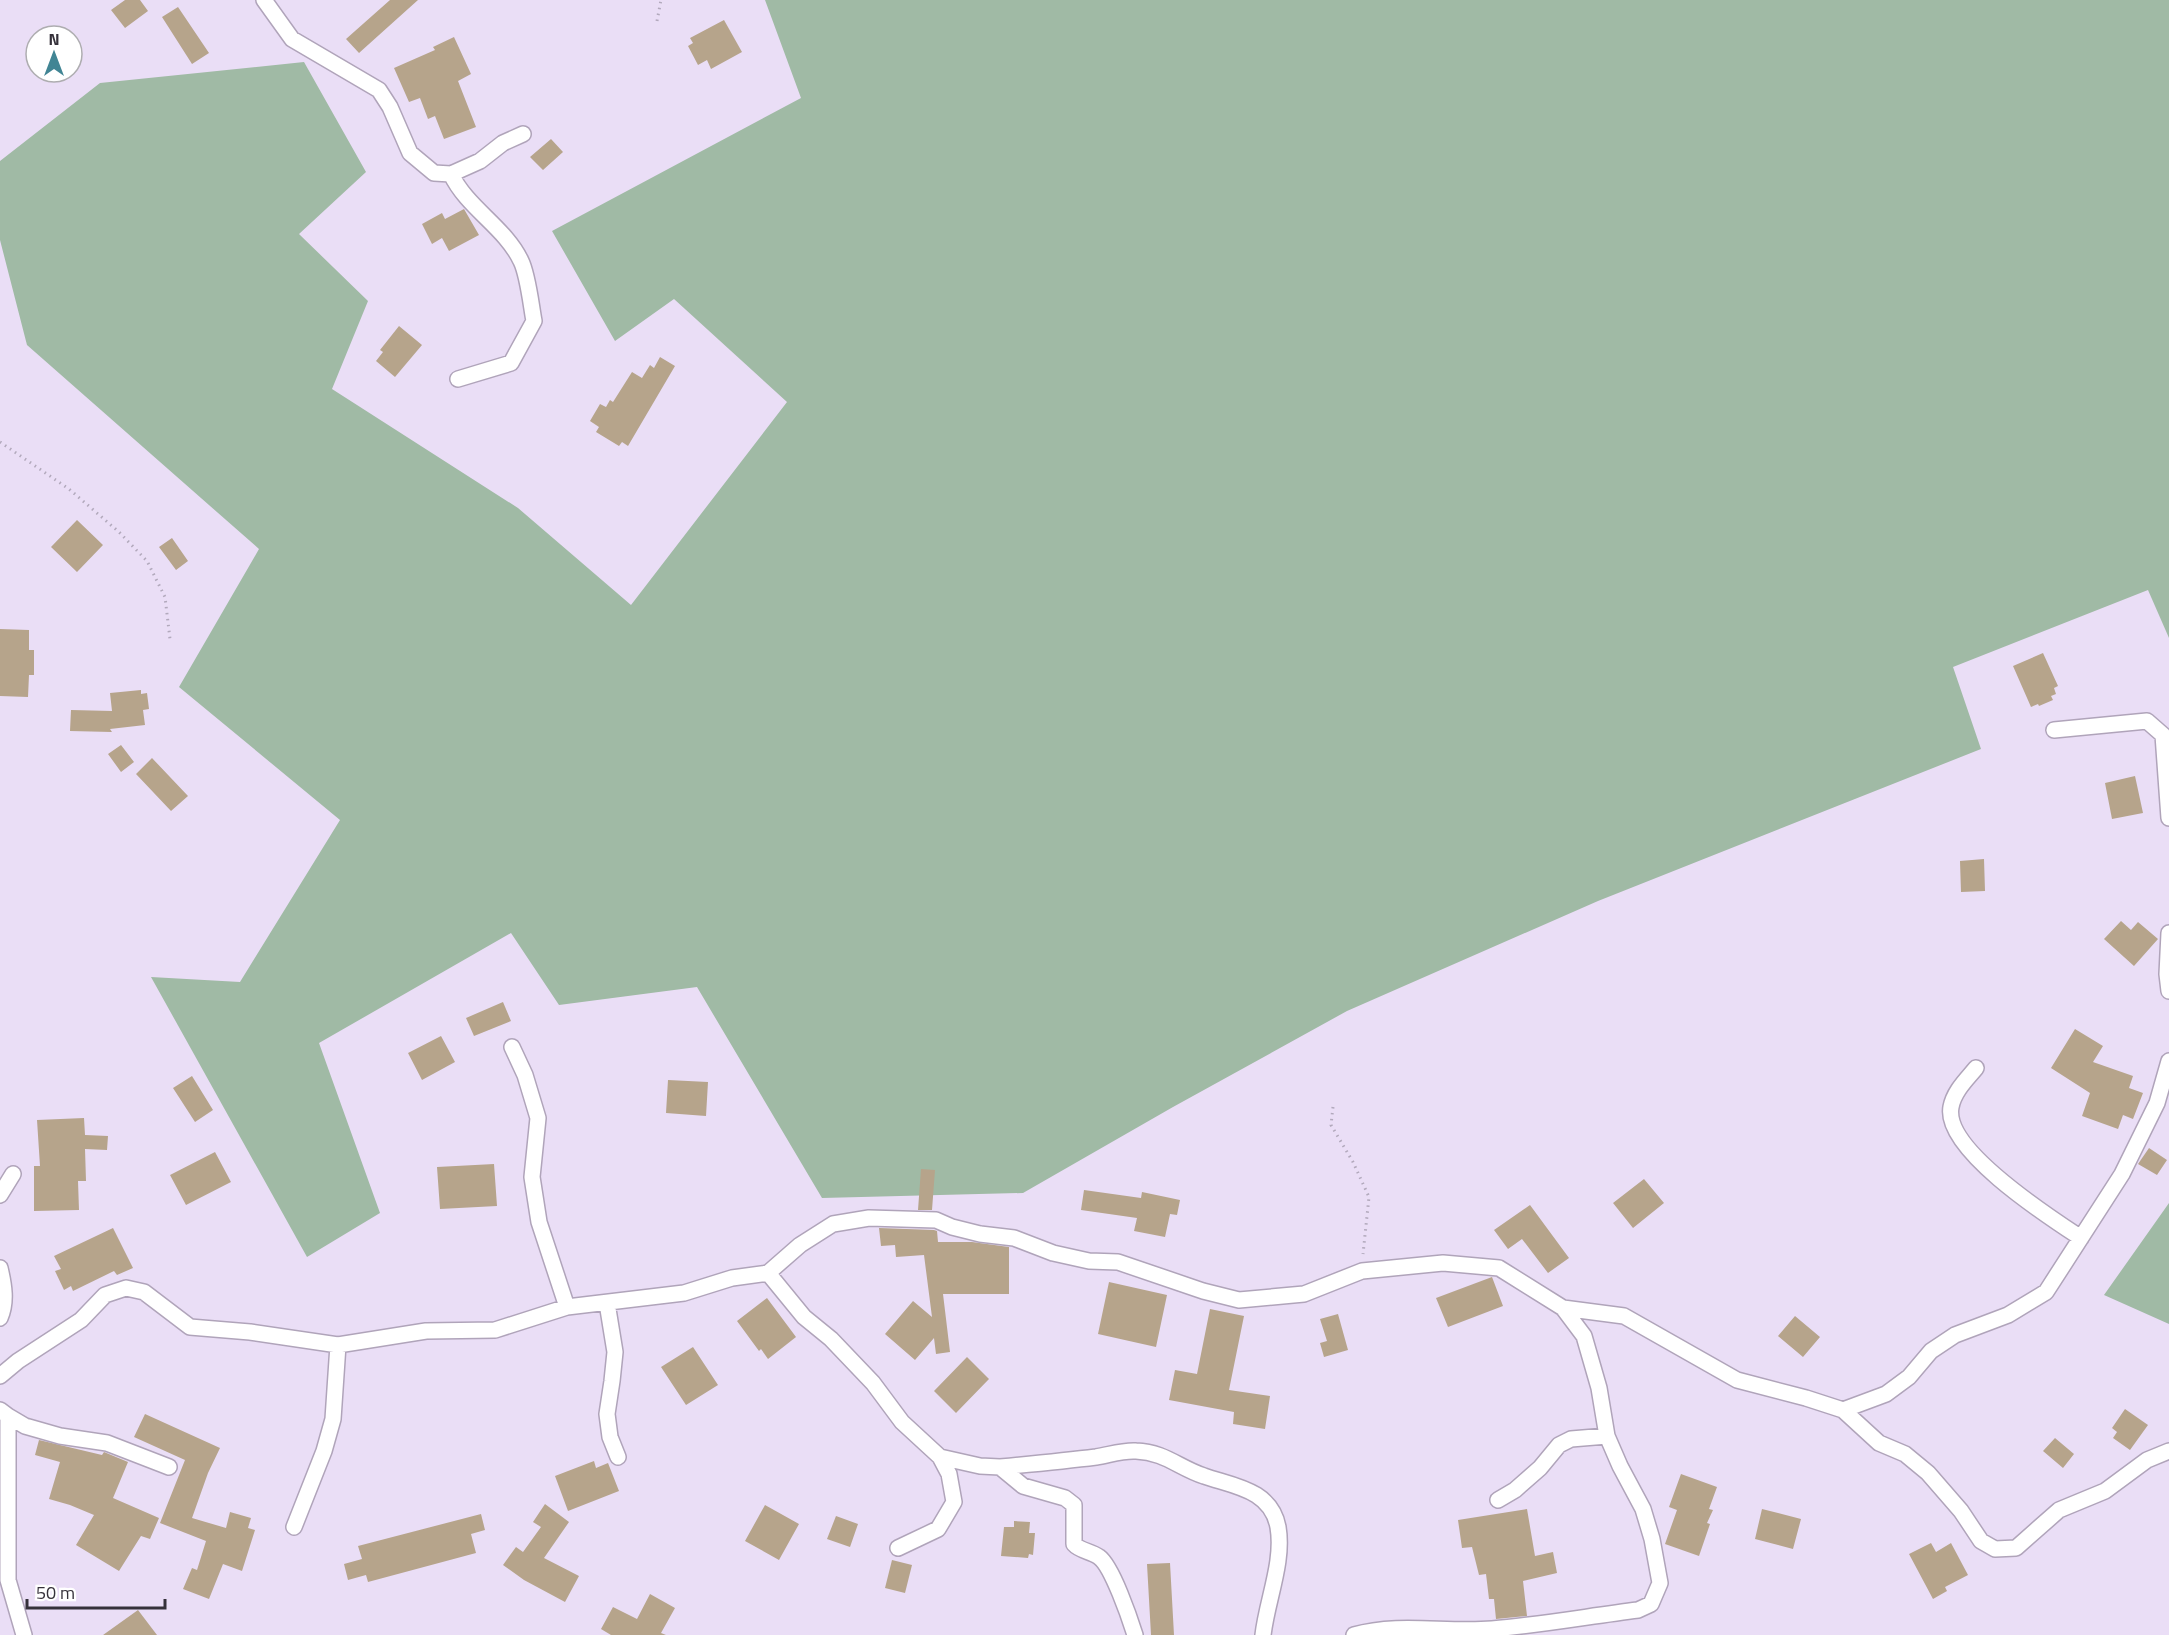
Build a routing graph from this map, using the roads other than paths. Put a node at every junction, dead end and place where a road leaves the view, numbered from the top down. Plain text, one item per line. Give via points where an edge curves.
1 (264, 0) edge
2 (523, 134) dead end
3 (451, 174) junction
4 (458, 379) dead end
5 (2054, 730) dead end
6 (2169, 818) edge
7 (2169, 933) edge
8 (2169, 991) edge
9 (512, 1047) dead end
10 (2169, 1061) edge
11 (1976, 1068) dead end
12 (13, 1174) dead end
13 (0, 1195) edge
14 (2081, 1238) junction
15 (0, 1268) edge
16 (768, 1273) junction
17 (607, 1303) junction
18 (567, 1307) junction
19 (1563, 1308) junction
20 (0, 1318) edge
21 (338, 1345) junction
22 (0, 1376) edge
23 (1843, 1410) junction
24 (4, 1413) edge
25 (1607, 1436) junction
26 (2169, 1451) edge
27 (618, 1456) dead end
28 (940, 1456) junction
29 (169, 1467) dead end
30 (1000, 1467) junction
31 (1498, 1500) dead end
32 (294, 1527) dead end
33 (898, 1548) dead end
34 (24, 1635) edge
35 (1135, 1635) edge
36 (1263, 1635) edge
37 (1354, 1635) edge

1 - 3 street via 292,39 379,90 410,153 434,173
2 - 3 street
3 - 4 street via 458,189 501,233 522,262 534,321 511,363
5 - 6 street via 2146,721 2163,735
7 - 8 street
9 - 18 street via 538,1118 532,1177 539,1222
10 - 14 street via 2157,1102 2122,1174
11 - 14 street via 1959,1088 1951,1107 1953,1123 1963,1144 2022,1198
12 - 13 street
14 - 23 street via 2046,1292 2008,1315 1955,1335 1931,1351 1909,1377 1886,1394
15 - 20 street via 5,1286
16 - 17 street via 732,1278 684,1293
16 - 19 street via 800,1245 833,1224 869,1218 936,1220 981,1234 1014,1238 1053,1253 1118,1262 1239,1300 1304,1294 1362,1271 1443,1263 1499,1268
16 - 28 street via 804,1317 873,1383 902,1422
17 - 18 street
17 - 27 street via 615,1352 607,1414
18 - 21 street via 495,1330 426,1331
19 - 23 street via 1624,1316 1737,1380
19 - 25 street via 1584,1336
21 - 22 street via 190,1327 144,1292 126,1288 105,1295 81,1320
21 - 32 street via 333,1419
23 - 26 street via 1879,1443 1918,1464 1981,1541 1995,1549 2016,1548 2060,1510 2104,1491 2148,1460
24 - 29 street via 25,1426 107,1443
24 - 34 street via 8,1580
25 - 31 street via 1571,1439 1559,1446 1532,1475
25 - 37 street via 1643,1509 1652,1539 1660,1582 1650,1604 1638,1610 1492,1629 1388,1629
28 - 30 street
28 - 33 street via 949,1474 954,1502 938,1529
30 - 35 street via 1023,1486 1065,1498 1074,1505 1074,1544 1100,1557 1125,1605
30 - 36 street via 1134,1450 1156,1453 1202,1476 1238,1485 1256,1495 1271,1510 1278,1525 1279,1546

